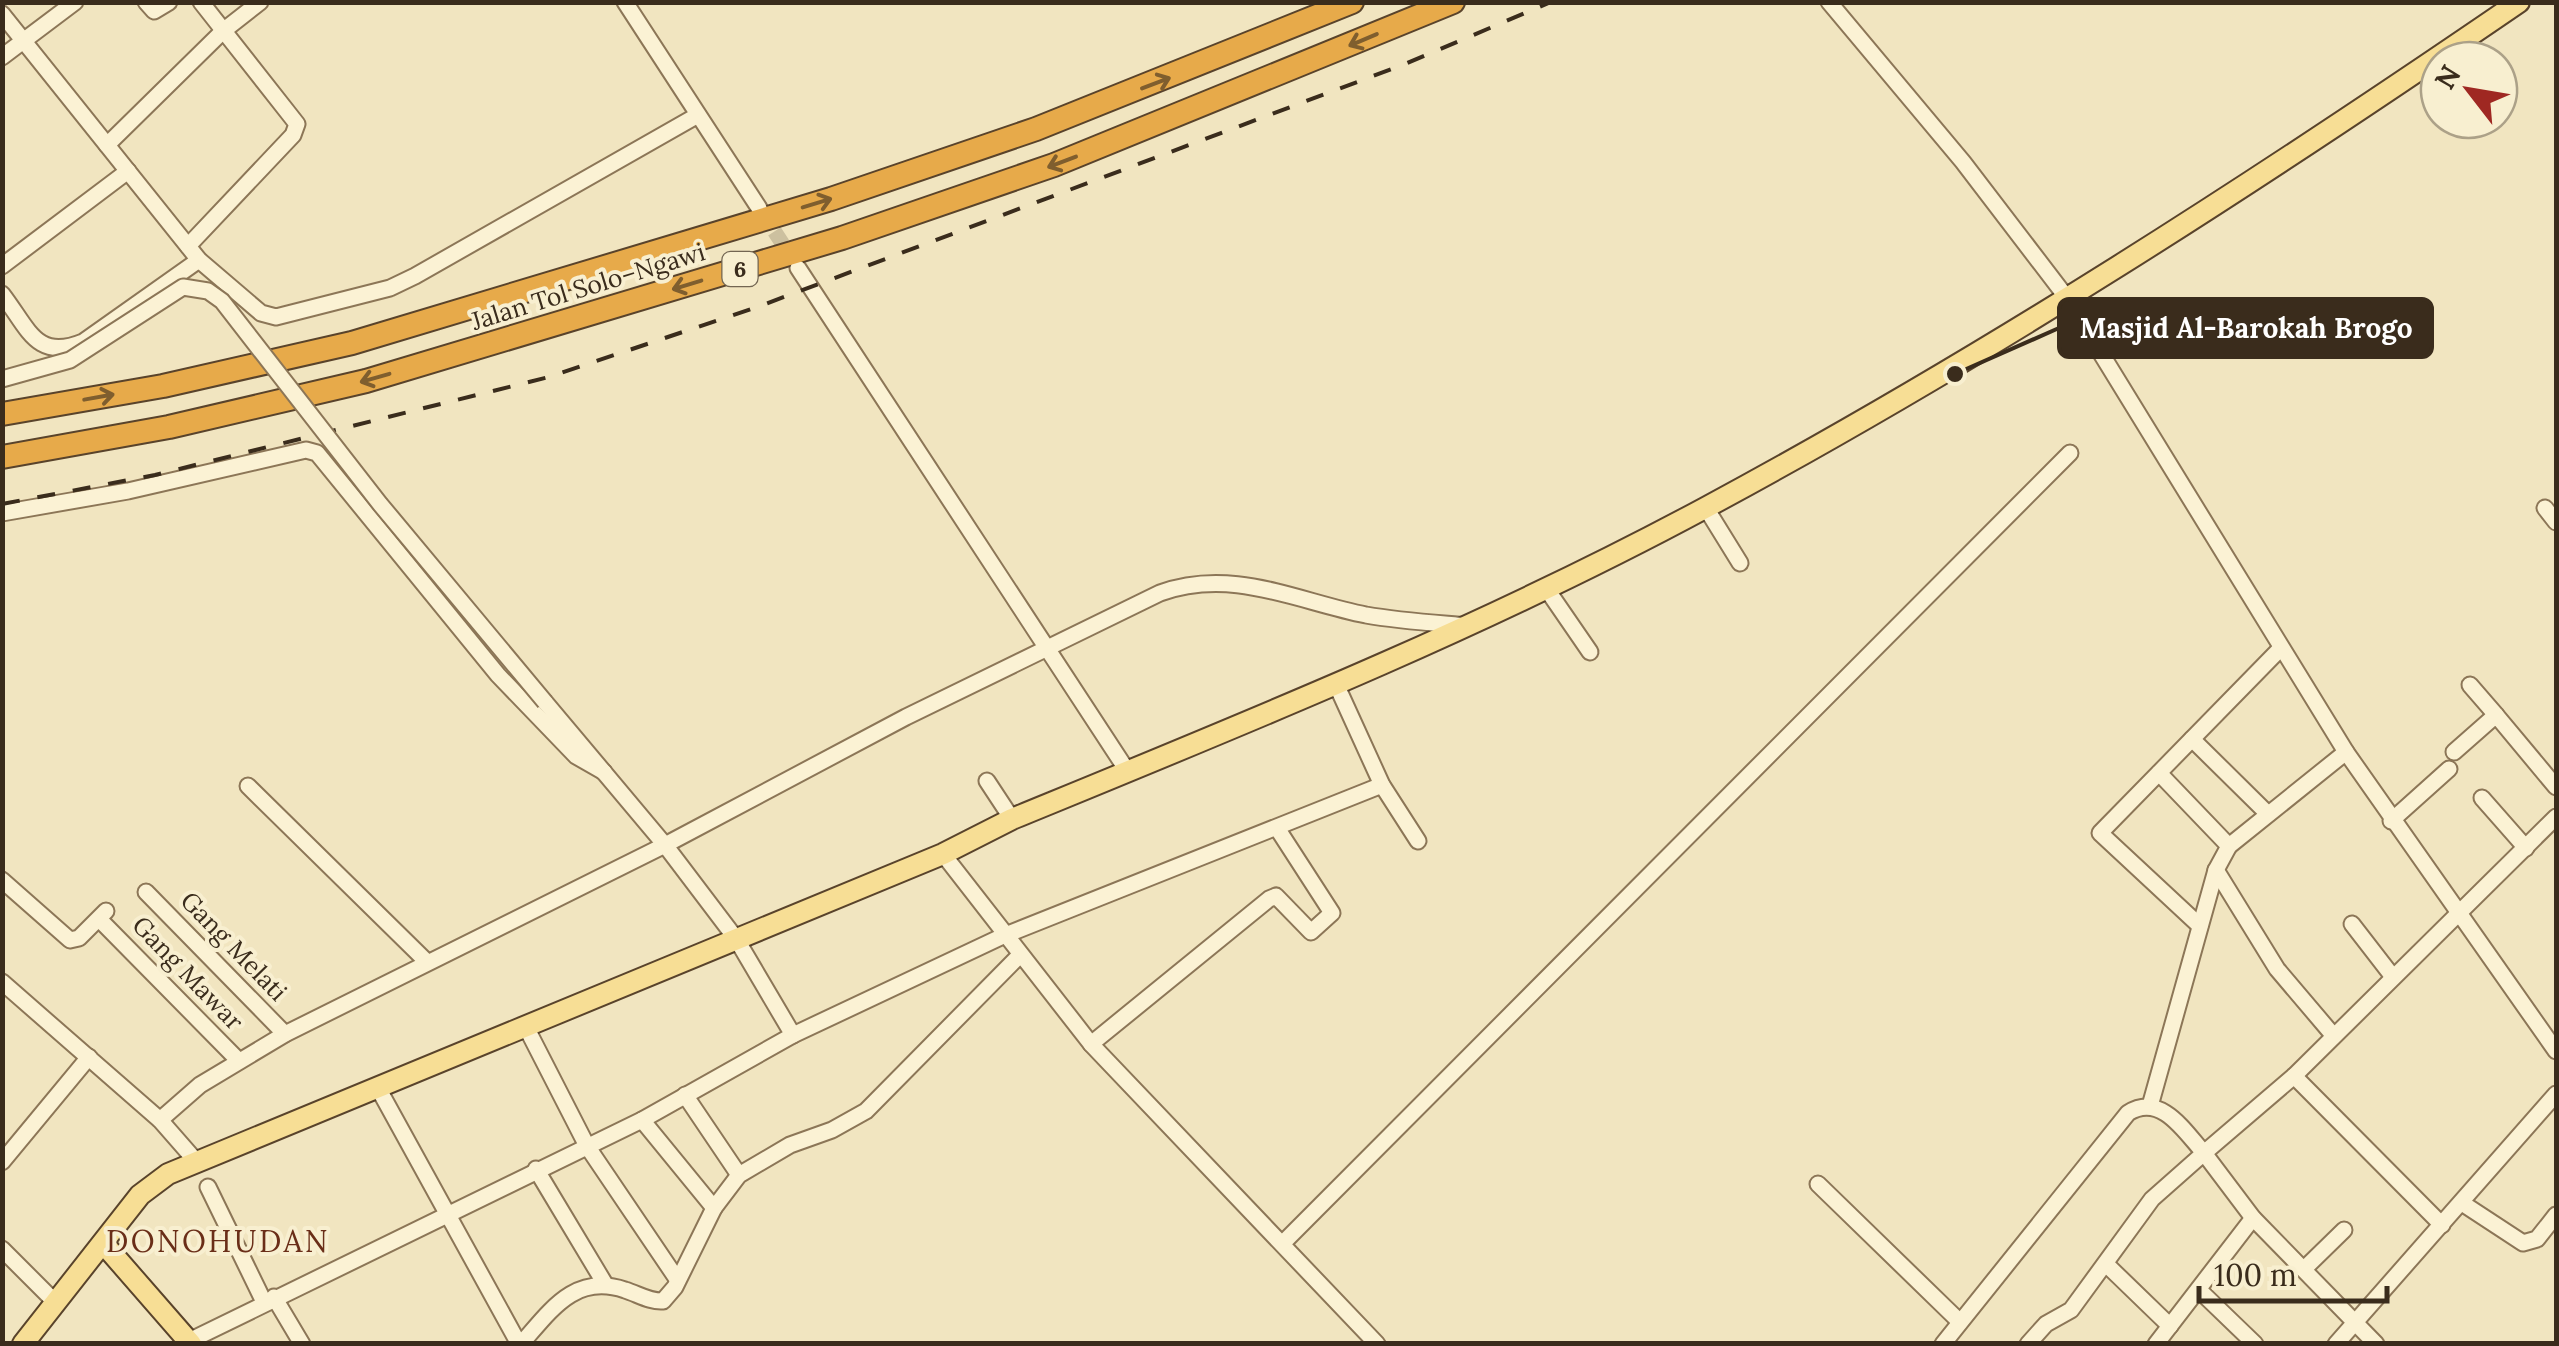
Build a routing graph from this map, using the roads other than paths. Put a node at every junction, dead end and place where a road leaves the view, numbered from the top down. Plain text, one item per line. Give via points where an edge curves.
1 (75, 2) edge
2 (146, 2) edge
3 (169, 2) edge
4 (202, 2) edge
5 (260, 2) edge
6 (625, 2) edge
7 (1352, 2) edge
8 (1453, 2) edge
9 (1829, 2) edge
10 (2520, 2) edge
11 (2, 14) edge
12 (223, 32) junction
13 (24, 41) junction
14 (2, 57) edge
15 (698, 116) junction
16 (107, 145) junction
17 (128, 171) junction
18 (759, 208) tunnel mouth
19 (188, 246) junction
20 (199, 260) junction
21 (2, 266) edge
22 (798, 268) tunnel mouth
23 (2, 294) edge
24 (2067, 298) junction
25 (2, 379) edge
26 (2, 414) edge
27 (2070, 454) dead end
28 (2, 457) edge
29 (1706, 508) junction
30 (2545, 508) dead end
31 (2, 513) edge
32 (2556, 522) edge
33 (1740, 562) dead end
34 (1546, 588) junction
35 (1469, 626) junction
36 (1046, 648) junction
37 (2280, 649) junction
38 (1590, 652) dead end
39 (1336, 684) junction
40 (2470, 685) dead end
41 (2496, 715) junction
42 (2192, 739) junction
43 (2346, 752) junction
44 (2454, 752) dead end
45 (2449, 769) dead end
46 (604, 772) junction
47 (1128, 772) junction
48 (2158, 773) junction
49 (987, 781) dead end
50 (1382, 784) junction
51 (248, 786) dead end
52 (2556, 788) edge
53 (2482, 798) dead end
54 (2268, 814) junction
55 (2556, 817) edge
56 (1012, 820) junction
57 (2391, 821) junction
58 (1277, 828) junction
59 (1418, 841) dead end
60 (665, 845) junction
61 (2229, 846) junction
62 (2526, 848) junction
63 (943, 854) junction
64 (2216, 870) junction
65 (2, 880) edge
66 (146, 892) dead end
67 (2460, 910) junction
68 (2352, 924) dead end
69 (2200, 926) junction
70 (1003, 936) junction
71 (737, 940) junction
72 (1020, 956) junction
73 (426, 961) junction
74 (2393, 976) junction
75 (2, 982) edge
76 (525, 1026) junction
77 (285, 1034) junction
78 (793, 1034) junction
79 (2333, 1035) junction
80 (1091, 1044) junction
81 (2556, 1051) edge
82 (89, 1058) junction
83 (239, 1062) junction
84 (2294, 1076) junction
85 (377, 1086) junction
86 (684, 1094) junction
87 (2556, 1097) edge
88 (2150, 1106) junction
89 (160, 1120) junction
90 (642, 1120) junction
91 (587, 1146) junction
92 (2204, 1153) junction
93 (195, 1160) junction
94 (2, 1162) edge
95 (536, 1169) junction
96 (739, 1176) junction
97 (1818, 1184) dead end
98 (208, 1188) dead end
99 (2462, 1202) junction
100 (714, 1208) junction
101 (446, 1214) junction
102 (2556, 1215) edge
103 (2253, 1218) junction
104 (2442, 1225) junction
105 (2344, 1230) dead end
106 (103, 1243) junction
107 (1283, 1243) junction
108 (2, 1249) edge
109 (2107, 1264) junction
110 (2304, 1269) junction
111 (676, 1280) junction
112 (605, 1284) junction
113 (2199, 1290) junction
114 (269, 1300) junction
115 (56, 1303) junction
116 (1960, 1322) junction
117 (2355, 1322) junction
118 (2170, 1326) junction
119 (190, 1342) edge
120 (23, 1344) edge
121 (302, 1344) edge
122 (520, 1344) edge
123 (1376, 1344) edge
124 (1943, 1344) edge
125 (2028, 1344) edge
126 (2156, 1344) edge
127 (2255, 1344) edge
128 (2336, 1344) edge
129 (2376, 1344) edge

1 - 13 street
2 - 3 street via 154,11
4 - 12 street
5 - 12 street
6 - 15 street
26 -> 7 highway, Jalan Tol Solo–Ngawi / 6 via 352,343 831,199 1036,129
8 -> 28 highway, Jalan Tol Solo–Ngawi / 6 via 1054,166 842,238 366,381
9 - 24 street
10 - 24 main road
11 - 13 street
12 - 16 street
12 - 19 street via 297,124
13 - 14 street
13 - 16 street
15 - 18 street
15 - 20 street via 390,288 276,317 250,306
16 - 17 street
17 - 19 street
17 - 21 street
19 - 20 street
20 - 23 street via 83,342 61,350 39,342
22 - 36 street
24 - 29 main road
24 - 37 street
25 - 46 street, bridge via 70,360 182,287 208,292 238,320 380,504
27 - 107 street
29 - 33 street
29 - 34 main road
30 - 32 street
31 - 46 street via 318,452 498,674 576,756
34 - 35 main road
34 - 38 street
35 - 36 street via 1366,614 1250,585 1190,584
35 - 39 main road
36 - 47 street
36 - 60 street
37 - 42 street
37 - 43 street
39 - 47 main road
39 - 50 street
40 - 41 street
41 - 44 street
41 - 52 street
42 - 48 street
42 - 54 street
43 - 54 street
43 - 57 street
45 - 57 street
46 - 60 street
47 - 56 main road
48 - 61 street
48 - 69 street via 2100,833
49 - 56 street
50 - 58 street
50 - 59 street
51 - 73 street
53 - 62 street
54 - 61 street
55 - 62 street
56 - 63 main road
57 - 67 street
58 - 70 street
58 - 80 street via 1331,918 1311,932 1276,896 1270,899
60 - 71 street
60 - 73 street
61 - 64 street
62 - 67 street
63 - 70 street
63 - 71 main road
64 - 69 street
64 - 79 street via 2276,969
65 - 83 street, Gang Mawar via 70,940 104,916
66 - 77 street, Gang Melati
67 - 74 street
67 - 81 street
68 - 74 street
69 - 88 street
70 - 72 street
70 - 78 street
71 - 76 main road
71 - 78 street
72 - 80 street
72 - 96 street via 866,1112 790,1144
73 - 77 street
74 - 79 street
75 - 82 street
76 - 85 main road
76 - 91 street
77 - 83 street
78 - 86 street
79 - 84 street
80 - 107 street
82 - 89 street
82 - 94 street
83 - 89 street via 200,1084
84 - 92 street
84 - 104 street
85 - 93 main road
85 - 101 street
86 - 90 street
86 - 96 street
87 - 99 street
88 - 92 street via 2182,1126
88 - 116 street via 2118,1121
89 - 93 street
90 - 91 street
90 - 100 street
91 - 95 street
91 - 111 street
92 - 103 street
92 - 109 street via 2152,1199
93 - 106 main road via 152,1183
95 - 101 street
95 - 112 street
96 - 100 street
97 - 116 street
98 - 114 street
99 - 102 street via 2523,1242 2537,1239
99 - 104 street
100 - 111 street
101 - 114 street
101 - 122 street
103 - 110 street
103 - 113 street
104 - 117 street
105 - 110 street
106 - 115 main road
106 - 119 main road
107 - 123 street
108 - 115 street
109 - 118 street
109 - 125 street via 2070,1310
110 - 117 street
111 - 112 street via 657,1302
112 - 122 street via 566,1296
113 - 118 street
113 - 127 street
114 - 119 street
114 - 121 street
115 - 120 main road
116 - 124 street
117 - 128 street
117 - 129 street
118 - 126 street

